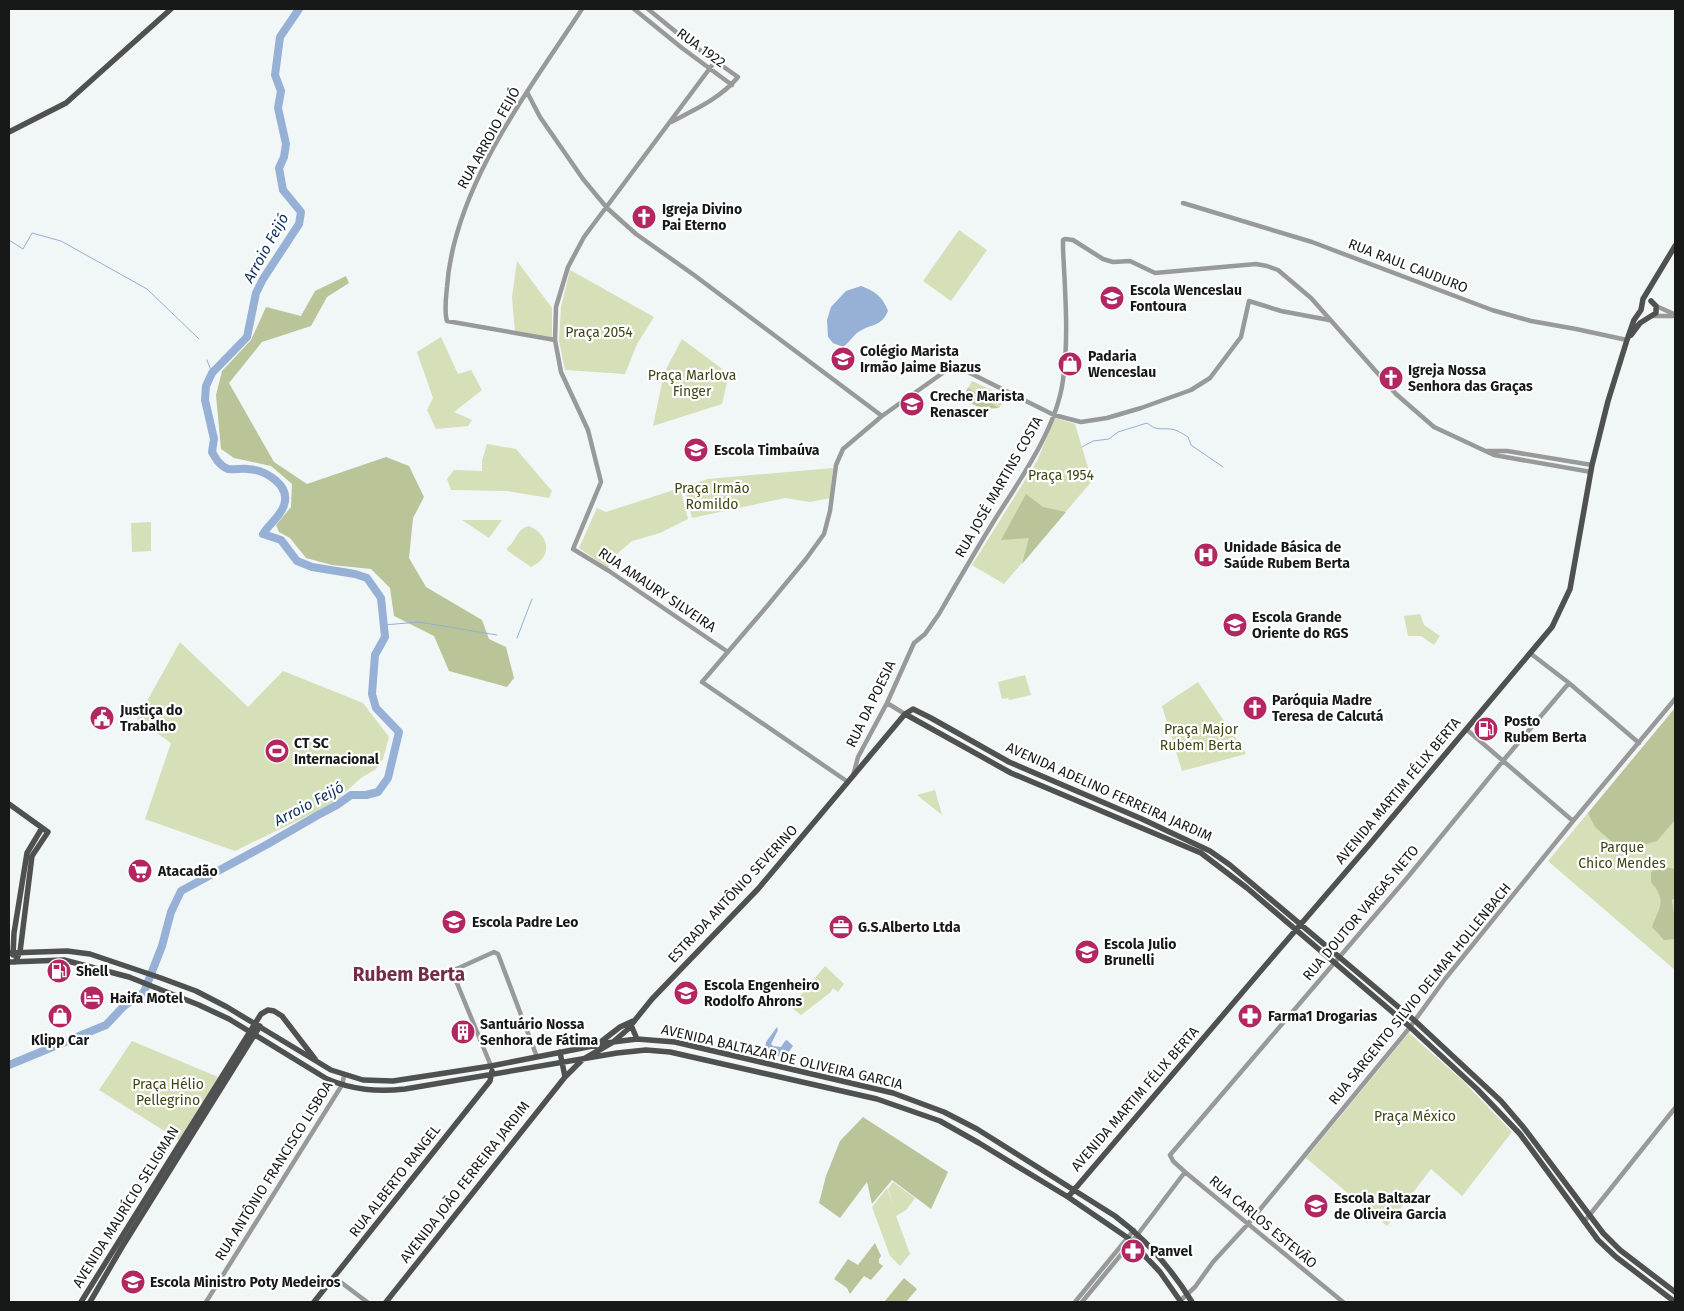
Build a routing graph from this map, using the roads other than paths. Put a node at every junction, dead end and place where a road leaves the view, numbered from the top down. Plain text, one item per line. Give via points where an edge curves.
1 (171, 9) edge
2 (582, 9) edge
3 (634, 9) edge
4 (648, 9) edge
5 (716, 60) junction
6 (710, 68) junction
7 (732, 85) junction
8 (527, 92) junction
9 (670, 123) junction
10 (9, 132) edge
11 (1183, 204) dead end
12 (607, 208) junction
13 (1675, 246) edge
14 (1651, 284) junction
15 (1654, 304) junction
16 (1641, 307) junction
17 (1675, 316) edge
18 (1651, 317) junction
19 (1329, 320) junction
20 (555, 340) junction
21 (1627, 340) junction
22 (1054, 415) junction
23 (882, 416) junction
24 (1486, 451) junction
25 (1592, 465) junction
26 (1591, 472) junction
27 (914, 643) joint
28 (728, 652) junction
29 (1530, 653) junction
30 (1569, 683) junction
31 (1675, 699) edge
32 (887, 703) junction
33 (906, 714) junction
34 (1466, 730) junction
35 (1638, 743) junction
36 (1502, 762) junction
37 (850, 779) junction
38 (9, 804) edge
39 (1129, 813) junction
40 (1142, 819) junction
41 (1573, 821) junction
42 (1128, 823) junction
43 (42, 828) junction
44 (1139, 828) junction
45 (25, 884) junction
46 (1301, 924) junction
47 (1295, 930) junction
48 (20, 952) junction
49 (11, 953) edge
50 (1339, 957) junction
51 (12, 962) edge
52 (1333, 963) junction
53 (122, 965) junction
54 (117, 974) junction
55 (1376, 988) junction
56 (1371, 995) junction
57 (1414, 1020) junction
58 (632, 1023) junction
59 (258, 1024) junction
60 (1410, 1028) junction
61 (252, 1033) junction
62 (637, 1039) junction
63 (613, 1042) junction
64 (596, 1045) junction
65 (560, 1052) junction
66 (537, 1057) junction
67 (582, 1060) junction
68 (318, 1062) junction
69 (563, 1063) junction
70 (490, 1066) junction
71 (492, 1074) junction
72 (344, 1076) junction
73 (565, 1077) junction
74 (342, 1085) junction
75 (1675, 1108) edge
76 (1170, 1157) joint
77 (1186, 1172) junction
78 (1074, 1189) junction
79 (1068, 1197) junction
80 (1589, 1216) junction
81 (1584, 1222) junction
82 (1248, 1224) junction
83 (1136, 1232) junction
84 (1130, 1239) junction
85 (334, 1277) junction
86 (1675, 1292) edge
87 (1188, 1295) junction
88 (81, 1302) edge
89 (90, 1302) edge
90 (206, 1302) edge
91 (314, 1302) edge
92 (367, 1302) edge
93 (386, 1302) edge
94 (1075, 1302) edge
95 (1082, 1302) edge
96 (1181, 1302) edge
97 (1192, 1302) edge
98 (1342, 1302) edge
99 (1675, 1302) edge

1 - 10 main road via 66,103
2 - 8 street, RUA ARROIO FEIJÓ
3 - 6 street, RUA 1922
4 - 5 street, RUA 1922
5 - 6 street
5 - 7 street, RUA 1922 via 738,77
6 - 7 street, RUA 1922
6 - 9 street
7 - 9 street
8 - 12 street via 582,179
8 - 20 street, RUA ARROIO FEIJÓ via 504,128 466,208 449,264 447,321
9 - 12 street
11 - 21 street, RUA RAUL CAUDURO via 1312,242 1507,314
12 - 20 street via 584,237 568,267 556,307
12 - 23 street via 636,234
13 - 14 main road, AVENIDA MARTIM FÉLIX BERTA
14 - 15 main road
14 - 16 main road, AVENIDA MARTIM FÉLIX BERTA
15 - 16 main road via 1645,302
15 - 17 street
15 - 18 main road via 1657,311
16 - 18 main road via 1644,316
16 - 21 main road, AVENIDA MARTIM FÉLIX BERTA
17 - 18 street
18 - 21 main road, AVENIDA MARTIM FÉLIX BERTA via 1640,324
19 - 22 street via 1249,301 1241,337 1210,378 1191,390 1107,418 1081,422
19 - 22 street, RUA JOSÉ MARTINS COSTA via 1288,277 1267,266 1256,264 1155,273 1130,261 1103,259 1073,240 1065,239 1063,382
19 - 24 street via 1396,394 1434,427
20 - 28 street, RUA AMAURY SILVEIRA via 561,372 588,430 601,482 573,549
21 - 25 main road, AVENIDA MARTIM FÉLIX BERTA
22 - 23 street via 954,365
22 - 27 street, RUA JOSÉ MARTINS COSTA via 1040,445 939,614
23 - 28 street via 849,443 839,457 828,524 818,542
24 - 25 street via 1507,451
24 - 26 street via 1506,458
25 - 26 main road, AVENIDA MARTIM FÉLIX BERTA
26 - 29 main road, AVENIDA MARTIM FÉLIX BERTA via 1570,590 1552,628
27 - 32 street, RUA DA POESIA
28 - 37 street via 702,682
29 - 30 street
29 - 34 main road, AVENIDA MARTIM FÉLIX BERTA
30 - 35 street
30 - 36 street, RUA DOUTOR VARGAS NETO
31 - 35 street, RUA SARGENTO SILVIO DELMAR HOLLENBACH
32 - 33 street, AVENIDA ADELINO FERREIRA JARDIM
32 - 37 street, RUA DA POESIA
33 - 37 main road, ESTRADA ANTÔNIO SEVERINO
33 - 39 main road, AVENIDA ADELINO FERREIRA JARDIM via 909,710 916,710 1009,762
33 - 42 main road, AVENIDA ADELINO FERREIRA JARDIM via 1011,772
34 - 36 street
34 - 46 main road, AVENIDA MARTIM FÉLIX BERTA
35 - 41 street, RUA SARGENTO SILVIO DELMAR HOLLENBACH
36 - 41 street
36 - 50 street, RUA DOUTOR VARGAS NETO
37 - 58 main road, ESTRADA ANTÔNIO SEVERINO via 758,889
38 - 43 main road
39 - 40 main road, AVENIDA ADELINO FERREIRA JARDIM
39 - 42 main road via 1131,820
40 - 44 main road
40 - 46 main road, AVENIDA ADELINO FERREIRA JARDIM via 1215,854
41 - 57 street, RUA SARGENTO SILVIO DELMAR HOLLENBACH
42 - 44 main road, AVENIDA ADELINO FERREIRA JARDIM
43 - 45 main road via 26,853
43 - 45 main road via 48,832 32,856
44 - 47 main road, AVENIDA ADELINO FERREIRA JARDIM via 1209,858
45 - 48 main road
45 - 49 main road
46 - 47 main road, AVENIDA MARTIM FÉLIX BERTA
46 - 50 main road, AVENIDA ADELINO FERREIRA JARDIM
47 - 52 main road, AVENIDA ADELINO FERREIRA JARDIM
47 - 78 main road, AVENIDA MARTIM FÉLIX BERTA
48 - 49 main road, AVENIDA BALTAZAR DE OLIVEIRA GARCIA
48 - 51 main road
48 - 53 main road, AVENIDA BALTAZAR DE OLIVEIRA GARCIA via 67,951 90,954
49 - 51 main road
50 - 52 street, RUA DOUTOR VARGAS NETO
50 - 55 main road, AVENIDA ADELINO FERREIRA JARDIM
51 - 54 main road, AVENIDA BALTAZAR DE OLIVEIRA GARCIA via 64,960
52 - 56 main road, AVENIDA ADELINO FERREIRA JARDIM
52 - 76 street, RUA DOUTOR VARGAS NETO
53 - 54 main road
53 - 59 main road, AVENIDA BALTAZAR DE OLIVEIRA GARCIA via 196,991
54 - 61 main road, AVENIDA BALTAZAR DE OLIVEIRA GARCIA via 199,1005
55 - 56 main road
55 - 57 main road, AVENIDA ADELINO FERREIRA JARDIM
56 - 60 main road, AVENIDA ADELINO FERREIRA JARDIM
57 - 60 street, RUA SARGENTO SILVIO DELMAR HOLLENBACH
57 - 80 main road, AVENIDA ADELINO FERREIRA JARDIM via 1501,1101
58 - 62 main road
58 - 63 main road, ESTRADA ANTÔNIO SEVERINO
58 - 64 main road, ESTRADA ANTÔNIO SEVERINO via 620,1027
59 - 61 main road, AVENIDA MAURÍCIO SELIGMAN
59 - 68 main road, AVENIDA BALTAZAR DE OLIVEIRA GARCIA
59 - 68 main road via 264,1012 278,1013
60 - 81 main road, AVENIDA ADELINO FERREIRA JARDIM via 1477,1089 1520,1134
60 - 82 street, RUA SARGENTO SILVIO DELMAR HOLLENBACH
61 - 74 main road, AVENIDA BALTAZAR DE OLIVEIRA GARCIA
61 - 88 main road, AVENIDA MAURÍCIO SELIGMAN
61 - 89 main road, AVENIDA MAURÍCIO SELIGMAN
62 - 63 main road, AVENIDA BALTAZAR DE OLIVEIRA GARCIA
62 - 78 main road, AVENIDA BALTAZAR DE OLIVEIRA GARCIA via 675,1042 892,1092 977,1129
63 - 64 main road, AVENIDA BALTAZAR DE OLIVEIRA GARCIA
63 - 67 main road, ESTRADA ANTÔNIO SEVERINO
64 - 65 main road, AVENIDA BALTAZAR DE OLIVEIRA GARCIA
65 - 66 main road, AVENIDA BALTAZAR DE OLIVEIRA GARCIA
65 - 69 main road
66 - 70 main road, AVENIDA BALTAZAR DE OLIVEIRA GARCIA
66 - 70 street via 494,952 452,971
67 - 69 main road, AVENIDA BALTAZAR DE OLIVEIRA GARCIA
67 - 73 main road, AVENIDA JOÃO FERREIRA JARDIM
67 - 79 main road, AVENIDA BALTAZAR DE OLIVEIRA GARCIA via 632,1051 670,1052 877,1099 940,1121
68 - 72 main road, AVENIDA BALTAZAR DE OLIVEIRA GARCIA
69 - 71 main road, AVENIDA BALTAZAR DE OLIVEIRA GARCIA
69 - 73 main road
70 - 71 main road
70 - 72 main road, AVENIDA BALTAZAR DE OLIVEIRA GARCIA via 384,1082
71 - 74 main road, AVENIDA BALTAZAR DE OLIVEIRA GARCIA via 385,1091
71 - 85 main road, RUA ALBERTO RANGEL via 490,1081
72 - 74 street, RUA ANTÔNIO FRANCISCO LISBOA
73 - 93 main road, AVENIDA JOÃO FERREIRA JARDIM
74 - 90 street, RUA ANTÔNIO FRANCISCO LISBOA
75 - 80 street
76 - 77 street, RUA CARLOS ESTEVÃO
77 - 82 street, RUA CARLOS ESTEVÃO
77 - 83 street
78 - 79 main road, AVENIDA MARTIM FÉLIX BERTA
78 - 83 main road, AVENIDA BALTAZAR DE OLIVEIRA GARCIA
79 - 84 main road, AVENIDA BALTAZAR DE OLIVEIRA GARCIA
80 - 81 street
80 - 86 main road, AVENIDA ADELINO FERREIRA JARDIM via 1620,1250
81 - 99 main road, AVENIDA ADELINO FERREIRA JARDIM via 1616,1257
82 - 87 street, RUA SARGENTO SILVIO DELMAR HOLLENBACH
82 - 98 street, RUA CARLOS ESTEVÃO
83 - 84 street
83 - 87 main road, AVENIDA BALTAZAR DE OLIVEIRA GARCIA via 1167,1264
84 - 94 street
84 - 95 street
84 - 96 main road, AVENIDA BALTAZAR DE OLIVEIRA GARCIA via 1160,1272
85 - 91 main road, RUA ALBERTO RANGEL
85 - 92 street
87 - 96 street, RUA SARGENTO SILVIO DELMAR HOLLENBACH
87 - 97 main road, AVENIDA BALTAZAR DE OLIVEIRA GARCIA

